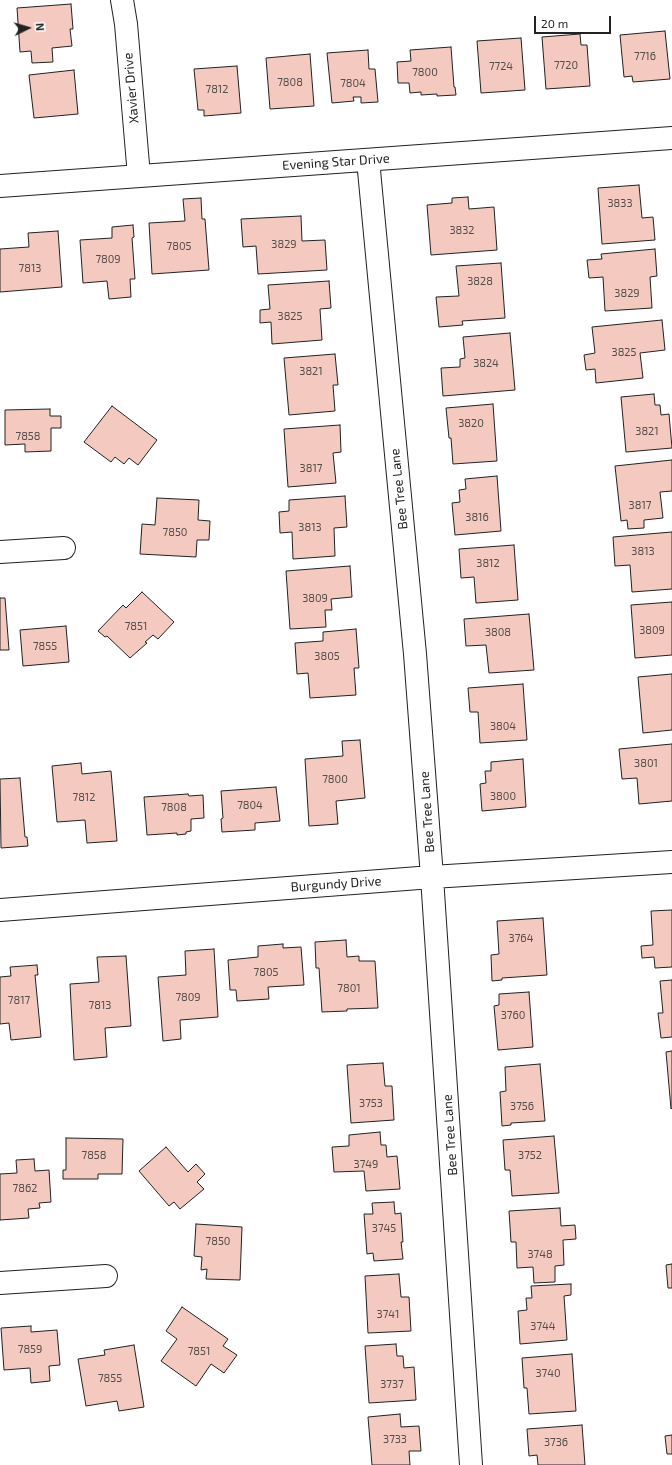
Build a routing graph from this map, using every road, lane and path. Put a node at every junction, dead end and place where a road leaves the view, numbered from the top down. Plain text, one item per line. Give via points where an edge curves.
1 (122, 0) edge
2 (672, 138) edge
3 (368, 160) junction
4 (139, 176) junction
5 (0, 186) edge
6 (64, 548) dead end
7 (0, 552) edge
8 (672, 862) edge
9 (432, 877) junction
10 (0, 910) edge
11 (106, 1276) dead end
12 (0, 1284) edge
13 (471, 1465) edge

1 - 4 street, Xavier Drive
2 - 3 street, Evening Star Drive
3 - 4 street, Evening Star Drive
3 - 9 street, Bee Tree Lane via 415,654
4 - 5 street, Evening Star Drive
6 - 7 street
8 - 9 street, Burgundy Drive
9 - 10 street, Burgundy Drive
9 - 13 street, Bee Tree Lane
11 - 12 street

